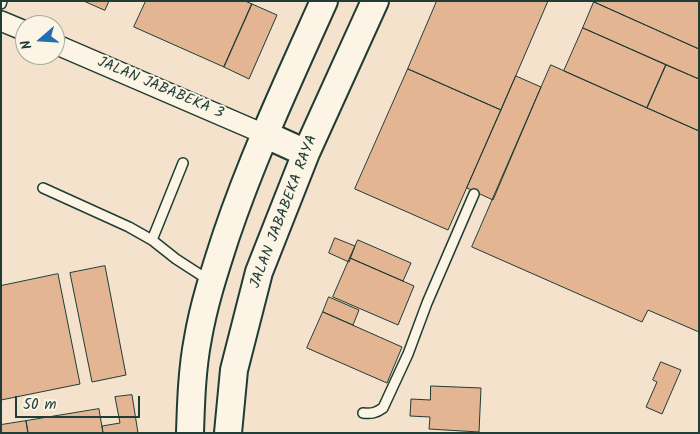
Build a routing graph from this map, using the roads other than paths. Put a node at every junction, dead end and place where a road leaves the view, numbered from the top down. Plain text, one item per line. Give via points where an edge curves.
1 (324, 1) edge
2 (375, 1) edge
3 (1, 21) edge
4 (15, 27) edge
5 (65, 48) edge
6 (264, 134) junction
7 (306, 153) junction
8 (183, 163) dead end
9 (43, 188) dead end
10 (474, 194) dead end
11 (152, 240) junction
12 (211, 281) junction
13 (231, 404) junction
14 (363, 413) dead end
15 (190, 433) edge
16 (228, 433) edge
17 (243, 433) edge

1 - 6 main road
2 - 7 main road, JALAN JABABEKA RAYA
3 - 4 street
5 - 6 street, JALAN JABABEKA 3
6 - 7 main road
6 - 12 main road
7 - 13 main road, JALAN JABABEKA RAYA via 259,272 234,370
8 - 11 lane
9 - 11 lane
10 - 14 lane via 383,408 376,413
11 - 12 lane
12 - 15 main road via 198,339
13 - 16 main road, JALAN JABABEKA RAYA
13 - 17 main road

